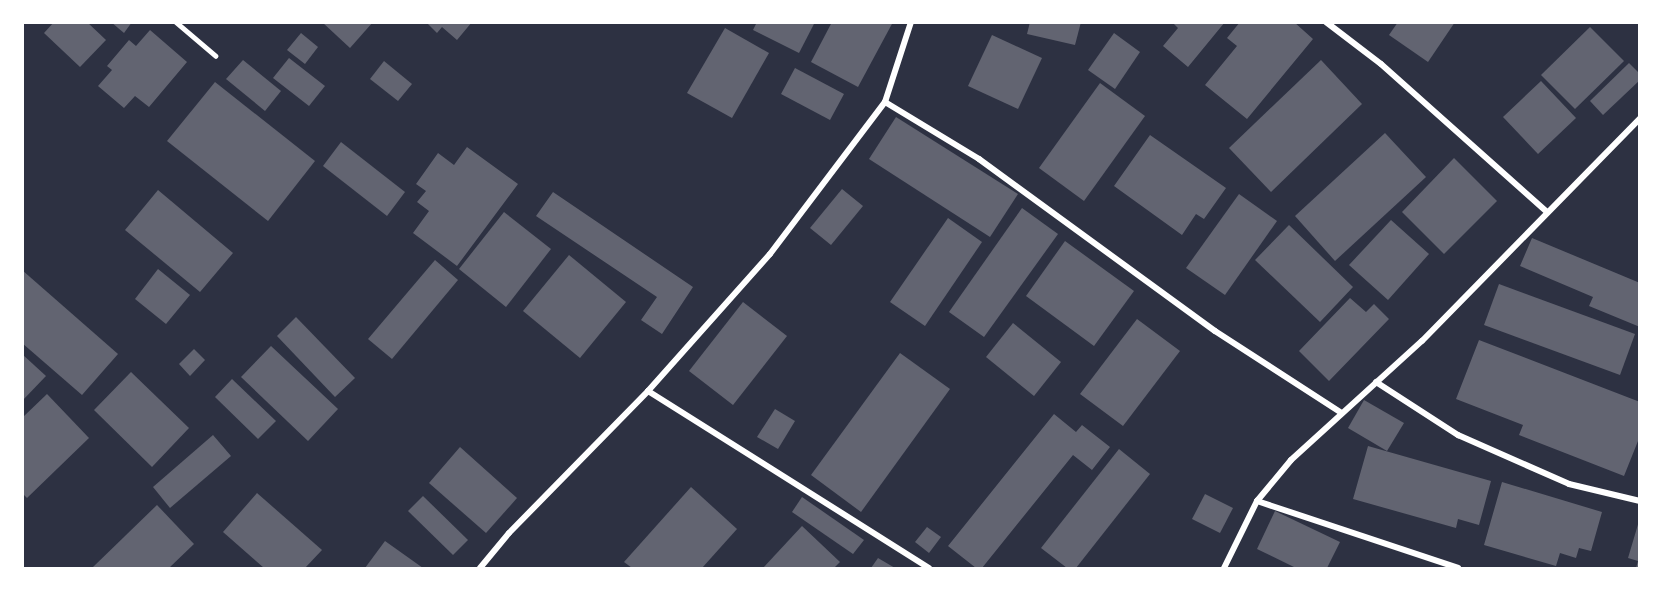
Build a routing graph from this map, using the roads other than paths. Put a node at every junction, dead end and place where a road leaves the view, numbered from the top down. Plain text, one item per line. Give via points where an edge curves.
1 (176, 22) edge
2 (911, 22) edge
3 (1326, 22) edge
4 (216, 56) dead end
5 (885, 102) junction
6 (1639, 118) edge
7 (1547, 212) junction
8 (1376, 382) junction
9 (648, 391) junction
10 (1340, 412) junction
11 (1257, 501) junction
12 (1640, 501) edge
13 (480, 568) edge
14 (929, 568) edge
15 (1224, 568) edge
16 (1458, 568) edge

1 - 4 lane
2 - 5 street
3 - 7 street via 1381,64
5 - 9 street via 770,254
5 - 10 street via 979,159 1215,331
6 - 7 street
7 - 8 street via 1422,341
8 - 10 street
8 - 12 street via 1458,435 1569,484
9 - 13 street via 509,533
9 - 14 street
10 - 11 street
11 - 15 street
11 - 16 street

